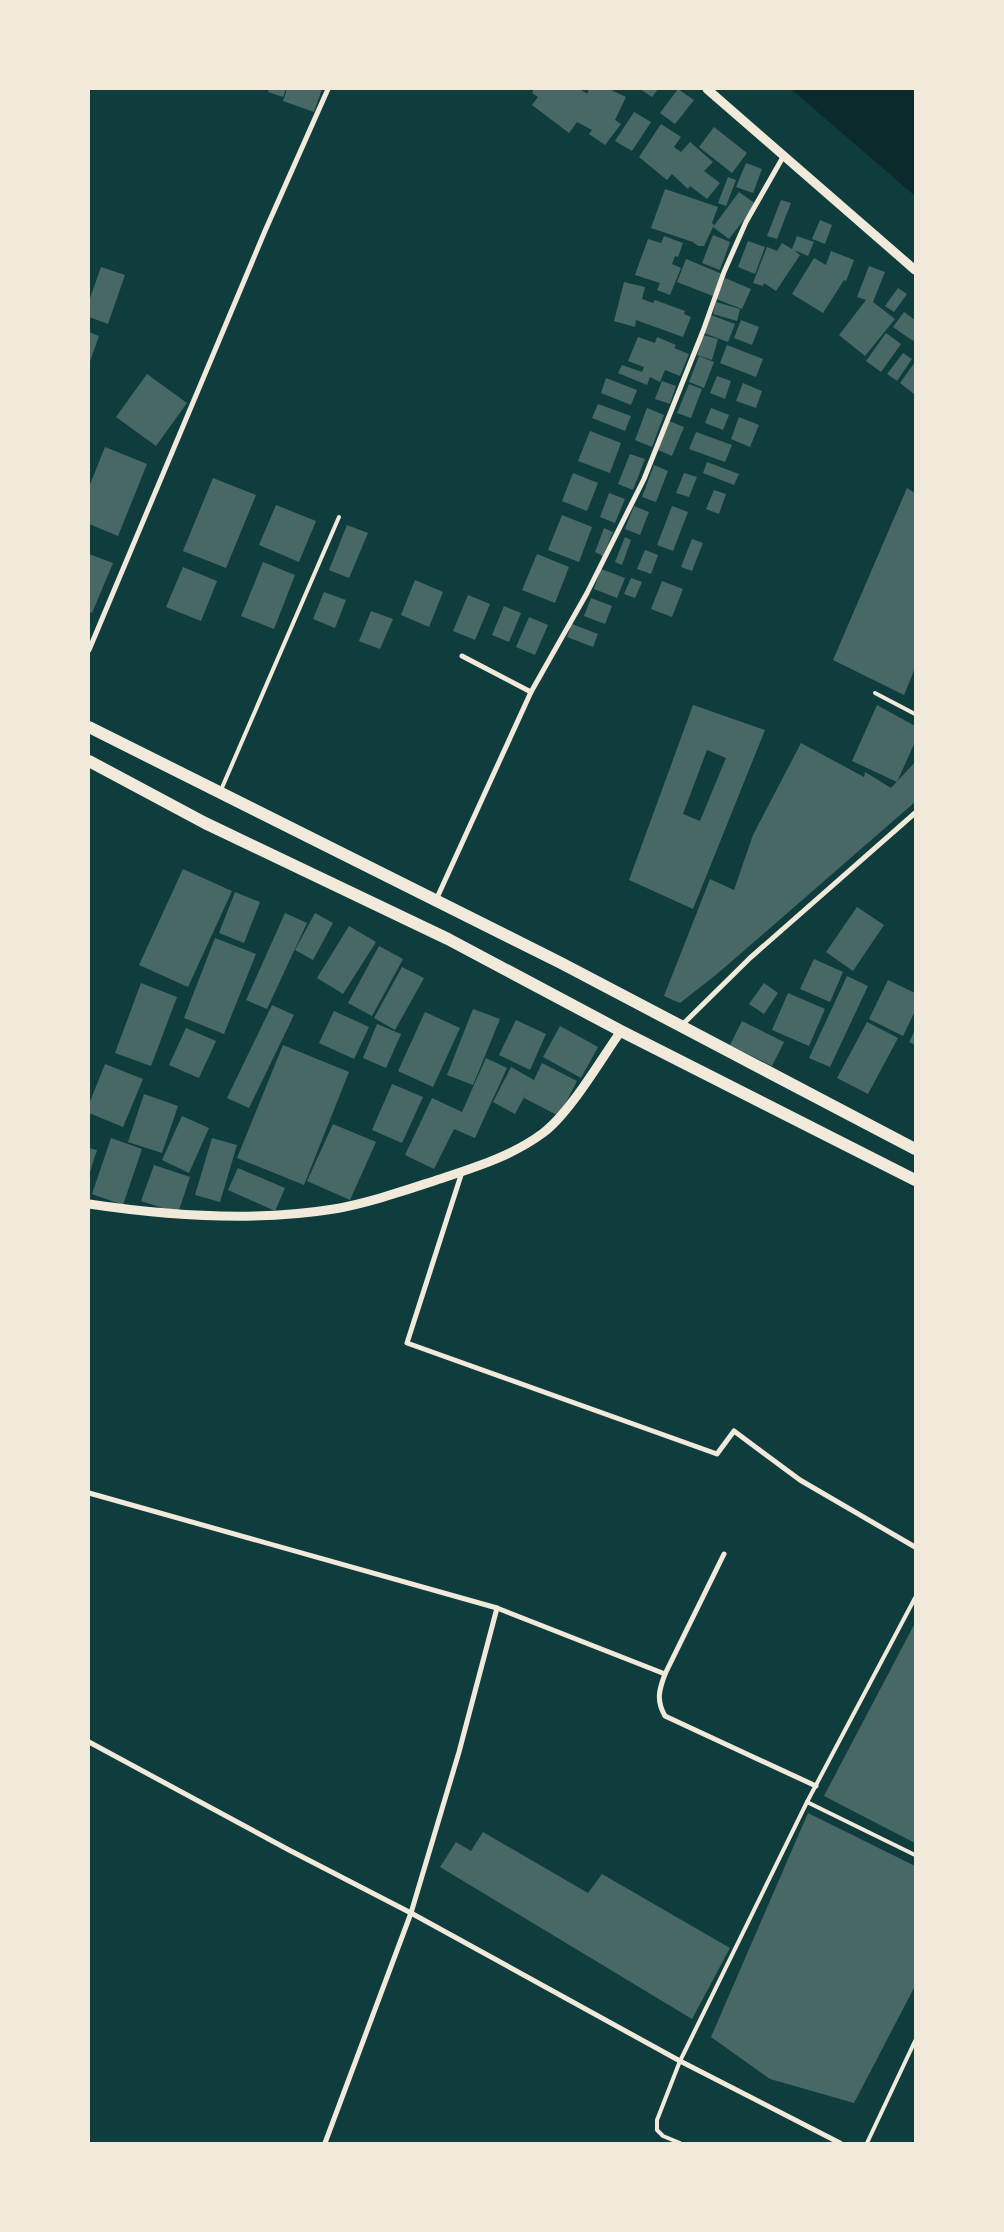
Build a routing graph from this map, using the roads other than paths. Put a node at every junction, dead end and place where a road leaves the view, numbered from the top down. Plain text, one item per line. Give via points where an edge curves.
1 (328, 89) edge
2 (707, 89) edge
3 (784, 157) junction
4 (915, 270) edge
5 (339, 517) dead end
6 (89, 650) edge
7 (462, 656) dead end
8 (531, 692) junction
9 (875, 693) dead end
10 (915, 714) edge
11 (89, 727) edge
12 (89, 761) edge
13 (219, 794) junction
14 (915, 813) edge
15 (435, 900) junction
16 (681, 1026) junction
17 (621, 1031) junction
18 (915, 1149) edge
19 (462, 1172) junction
20 (915, 1180) edge
21 (89, 1204) edge
22 (89, 1493) edge
23 (915, 1546) edge
24 (724, 1554) dead end
25 (915, 1598) edge
26 (497, 1608) junction
27 (665, 1674) junction
28 (89, 1742) edge
29 (816, 1786) junction
30 (807, 1802) junction
31 (915, 1855) edge
32 (411, 1913) junction
33 (915, 2040) edge
34 (680, 2061) junction
35 (325, 2143) edge
36 (680, 2143) edge
37 (840, 2143) edge
38 (867, 2143) edge

1 - 6 street
2 - 3 street
3 - 4 street
3 - 8 street via 746,222 724,272 644,479 587,593
5 - 13 lane
7 - 8 street
8 - 15 street
9 - 10 lane
11 - 13 main road
12 - 17 main road via 205,824 448,939
13 - 15 main road
14 - 16 street via 750,958
15 - 16 main road
16 - 18 main road
17 - 19 street via 564,1113 545,1132 488,1164
17 - 20 main road
19 - 21 street via 336,1208 288,1215 170,1214
19 - 23 street via 407,1343 717,1454 734,1431 800,1480
22 - 26 street
24 - 27 street
25 - 29 lane
26 - 27 street
26 - 32 street via 459,1752
27 - 29 street via 658,1693 659,1706 665,1716
28 - 32 street
29 - 30 lane
30 - 31 lane
30 - 34 lane
32 - 34 street
32 - 35 street
33 - 38 lane
34 - 36 lane via 657,2120 657,2130
34 - 37 street

